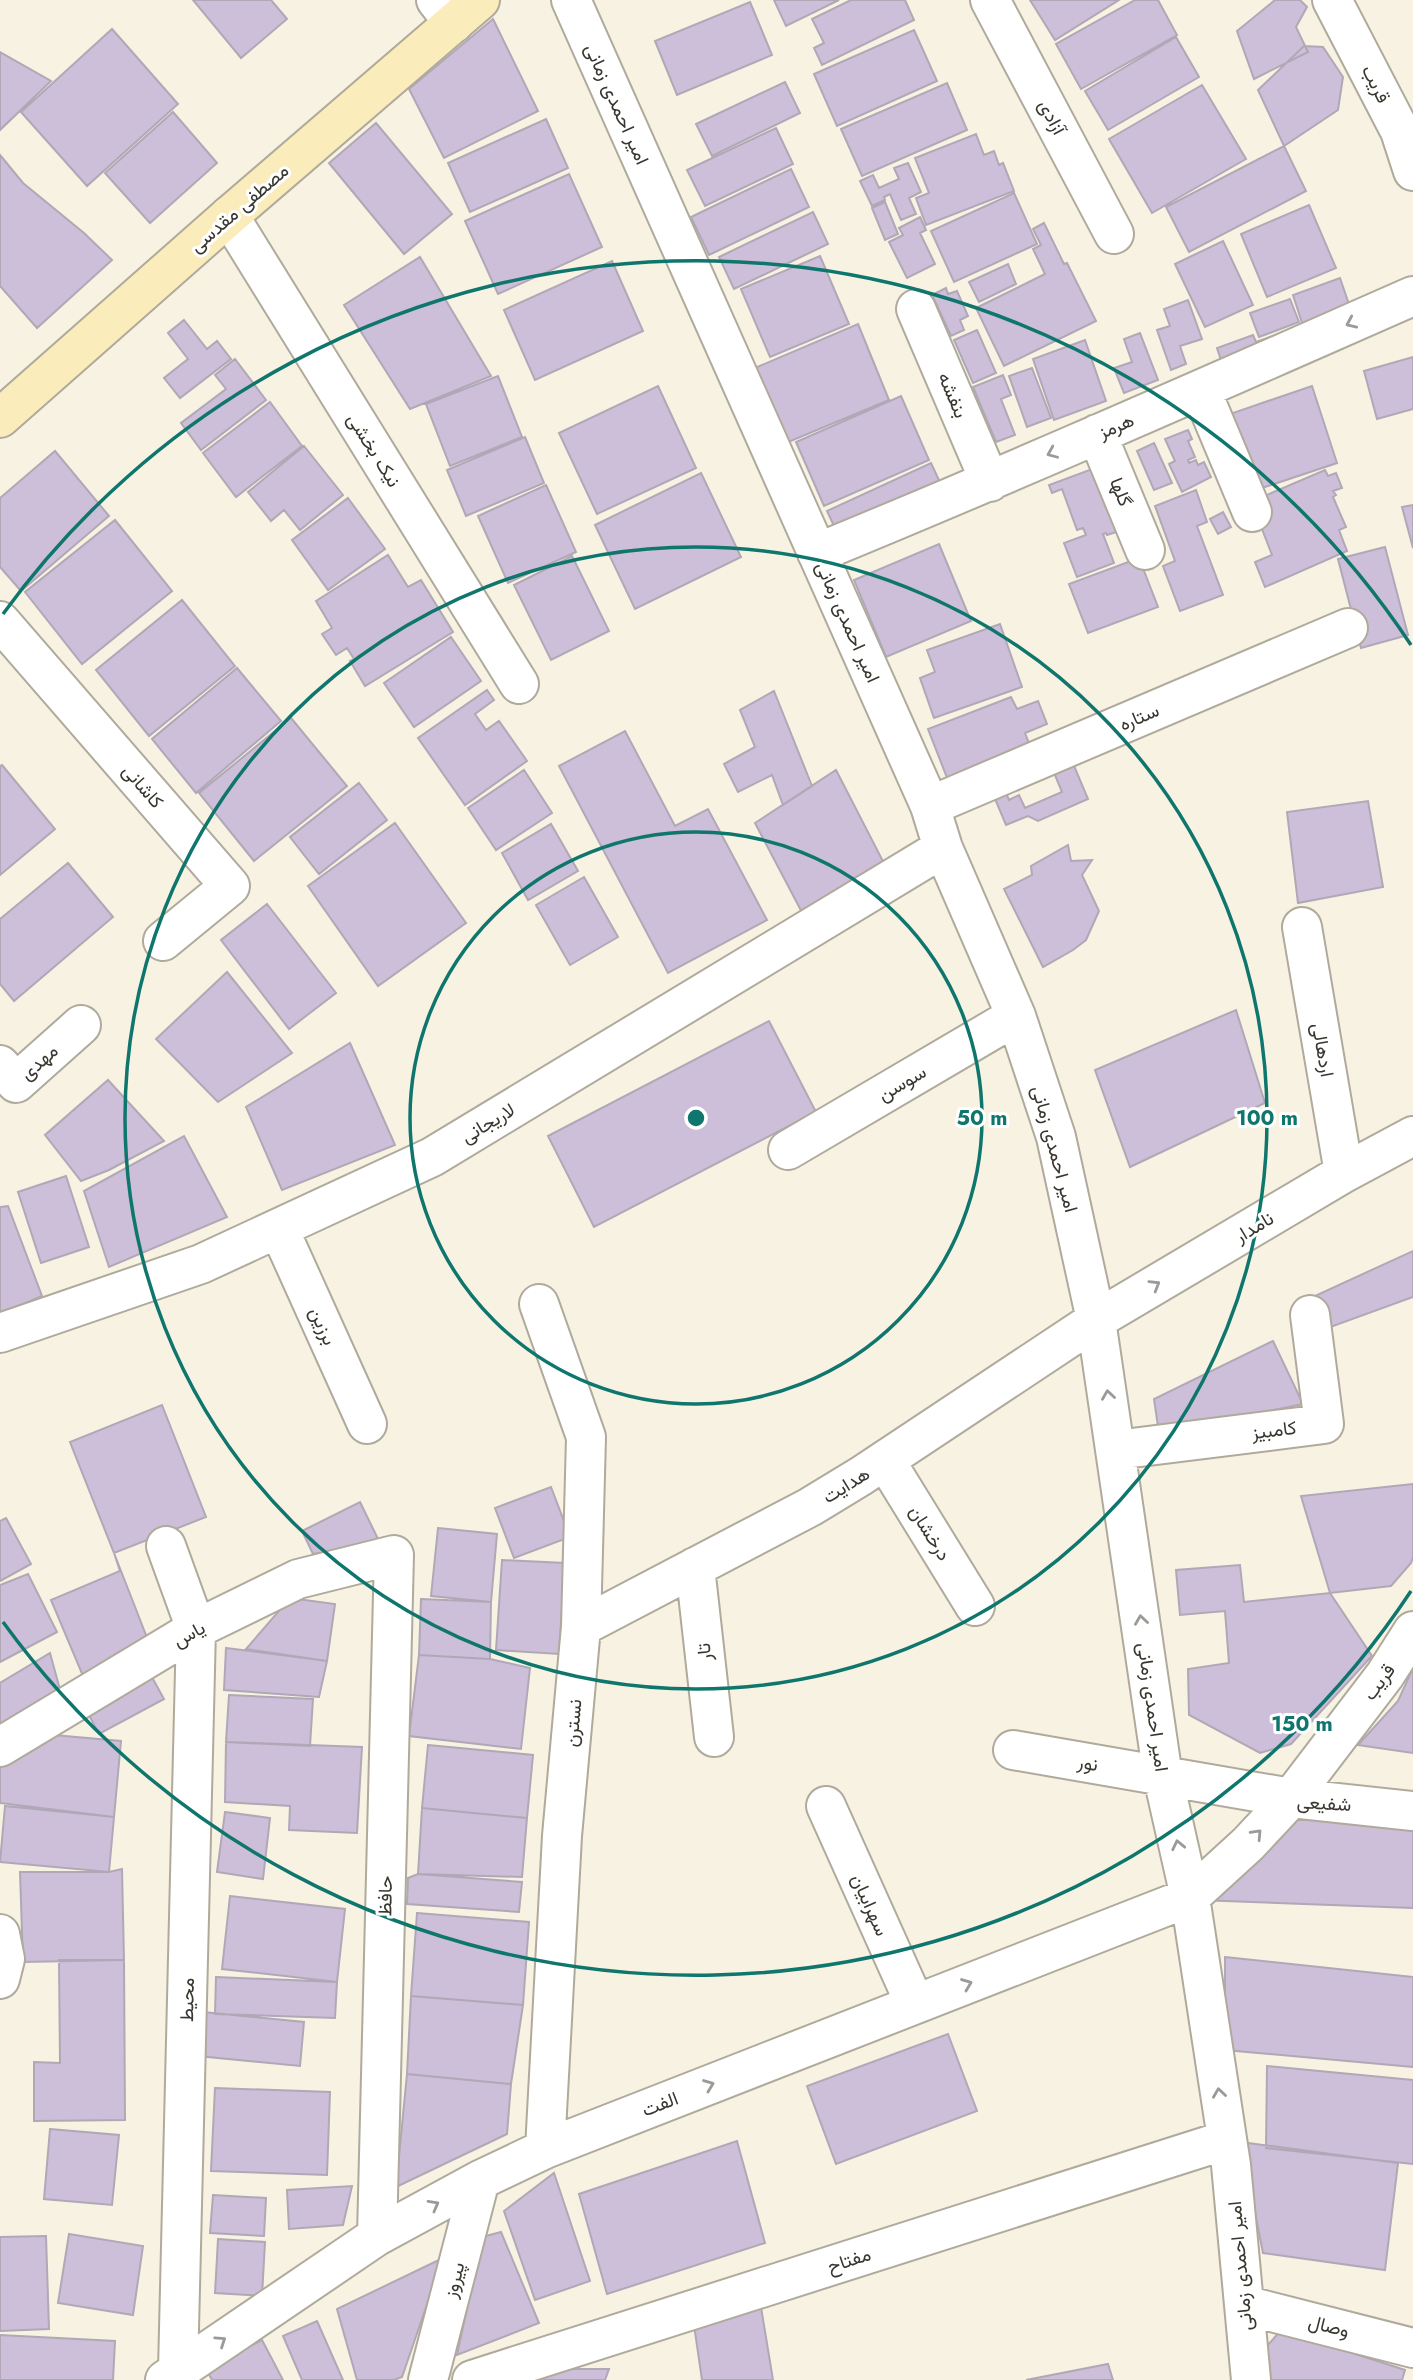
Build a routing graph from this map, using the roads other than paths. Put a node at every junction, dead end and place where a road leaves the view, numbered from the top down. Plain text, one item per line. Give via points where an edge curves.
1 (571, 0) edge
2 (990, 0) edge
3 (1332, 0) edge
4 (457, 8) edge
5 (1413, 170) edge
6 (229, 216) junction
7 (1114, 234) dead end
8 (1413, 296) edge
9 (916, 309) dead end
10 (1201, 390) junction
11 (0, 418) edge
12 (1097, 434) junction
13 (990, 482) junction
14 (1252, 512) dead end
15 (1145, 550) dead end
16 (817, 553) junction
17 (0, 621) edge
18 (1348, 628) dead end
19 (519, 684) dead end
20 (930, 806) junction
21 (943, 848) junction
22 (1302, 927) dead end
23 (163, 941) dead end
24 (1016, 1016) junction
25 (81, 1025) dead end
26 (0, 1065) edge
27 (1413, 1136) edge
28 (788, 1150) dead end
29 (1344, 1174) junction
30 (279, 1229) junction
31 (538, 1304) dead end
32 (1310, 1315) dead end
33 (1096, 1320) junction
34 (0, 1333) edge
35 (367, 1424) dead end
36 (1116, 1450) junction
37 (885, 1460) junction
38 (166, 1546) dead end
39 (394, 1555) joint
40 (695, 1567) junction
41 (975, 1606) dead end
42 (582, 1627) junction
43 (196, 1629) junction
44 (1413, 1631) edge
45 (714, 1737) dead end
46 (0, 1747) edge
47 (1013, 1750) dead end
48 (1163, 1777) junction
49 (1292, 1798) junction
50 (826, 1806) dead end
51 (1413, 1811) edge
52 (1190, 1897) junction
53 (0, 1934) edge
54 (0, 1979) edge
55 (915, 2004) junction
56 (1226, 2140) junction
57 (545, 2149) junction
58 (480, 2180) junction
59 (377, 2236) junction
60 (1244, 2305) junction
61 (1413, 2348) edge
62 (172, 2375) edge
63 (428, 2380) edge
64 (472, 2380) edge
65 (1251, 2380) edge

1 - 16 street, امیر احمدی زمانی
2 - 7 street, آزادی
3 - 5 street, قریب via 1400,131
4 - 6 main road, مصطفی مقدسی
6 - 11 main road, مصطفی مقدسی
6 - 19 street, نیک بخشی
8 -> 10 street, هرمز
9 - 13 street, بنفشه
10 - 12 street, هرمز
10 - 14 street
12 -> 13 street, هرمز
12 - 15 street, گلها
13 - 16 street, هرمز
16 - 20 street, امیر احمدی زمانی
17 - 23 street, کاشانی via 230,886
18 - 20 street, ستاره
20 - 21 street, امیر احمدی زمانی
21 - 24 street, امیر احمدی زمانی
21 - 30 street, لاریجانی via 432,1157
22 - 29 street, اردهالی
24 - 28 street, سوسن
24 - 33 street, امیر احمدی زمانی via 1056,1137
25 - 26 street, مهدی via 16,1083
27 - 29 street, نامدار
33 -> 29 street, نامدار
30 - 34 street, لاریجانی via 201,1264
30 - 35 street, برزین
31 - 42 street, نسترن via 586,1437
32 - 36 street, کامبیز via 1324,1424
36 -> 33 street, امیر احمدی زمانی
33 - 37 street, هدایت
48 -> 36 street, امیر احمدی زمانی
37 - 40 street, هدایت via 810,1507
37 - 41 street, درخشان
38 - 43 street
39 - 43 street, یاس via 298,1579
39 - 59 street, حافظ
40 - 42 street, هدایت
40 - 45 street, تار
42 - 57 street, نسترن via 562,1836
43 - 46 street, یاس
43 - 62 street, محیط
44 - 49 street, قریب
47 - 48 street, نور
48 - 49 street, نور
52 -> 48 street, امیر احمدی زمانی
49 - 51 street, شفیعی
52 -> 49 street, شفیعی
50 - 55 street, سهرابیان
55 -> 52 street, الفت
56 -> 52 street, امیر احمدی زمانی
53 - 54 street via 5,1959
57 -> 55 street, الفت
56 - 60 street, امیر احمدی زمانی
56 - 64 street, مفتاح
57 - 58 street, الفت
59 -> 58 street, الفت
58 - 63 street, پیروز
62 -> 59 street, الفت
60 - 61 street, وصال
60 - 65 street, امیر احمدی زمانی

